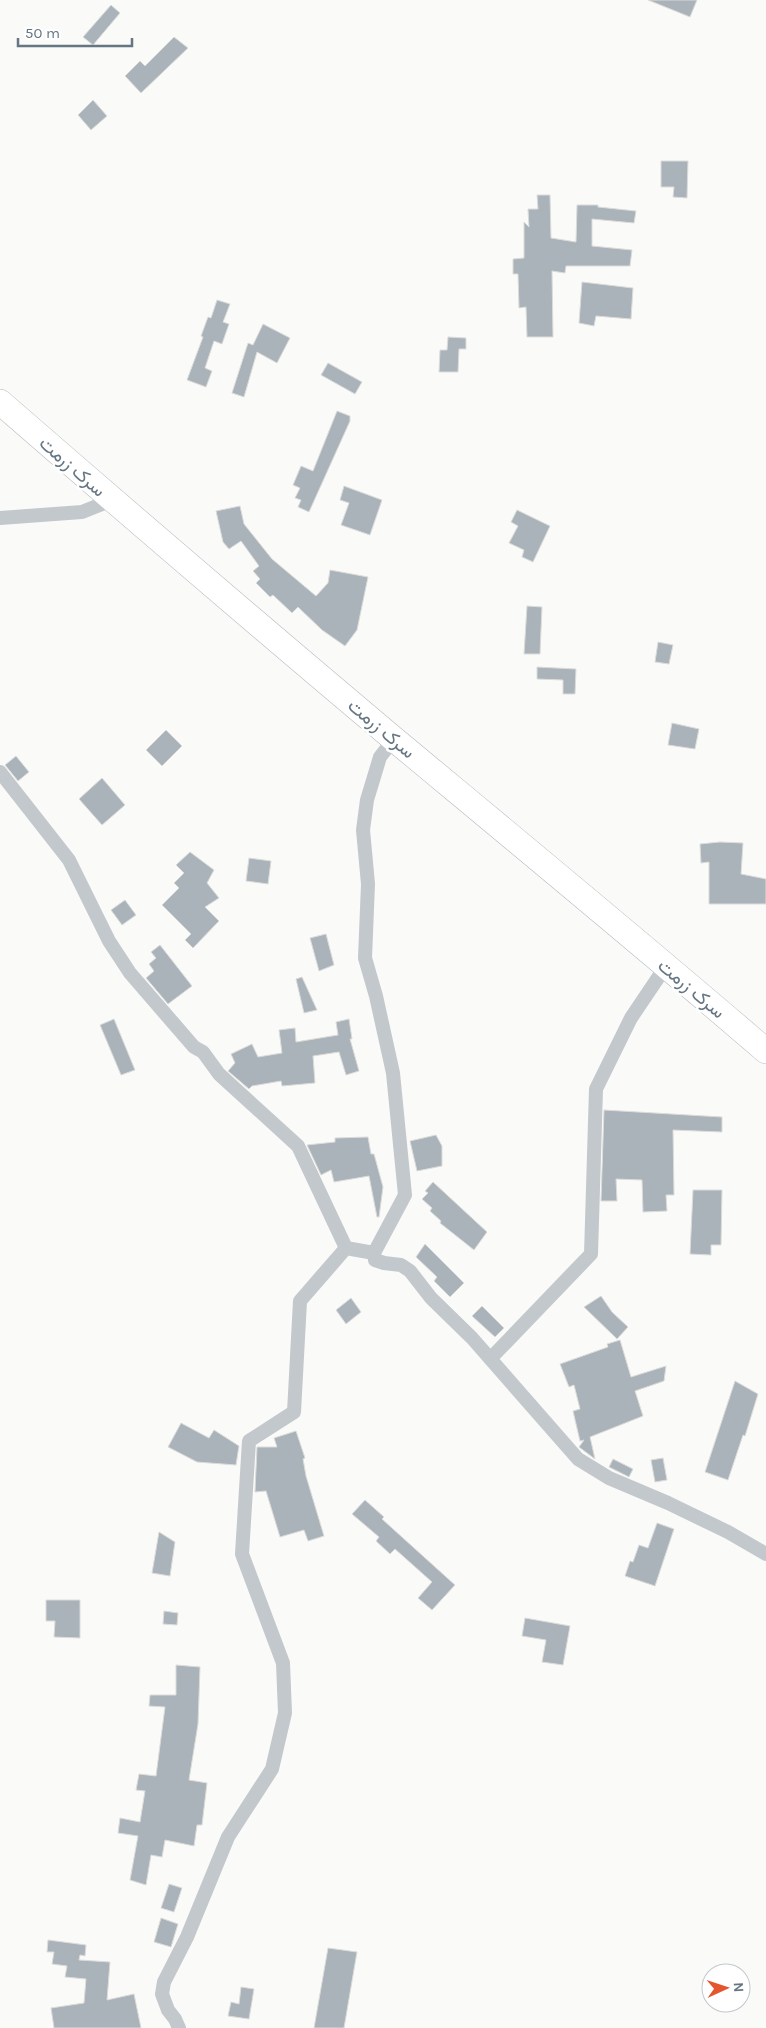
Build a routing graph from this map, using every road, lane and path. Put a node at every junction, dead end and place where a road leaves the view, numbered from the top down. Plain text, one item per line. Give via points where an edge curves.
1 (0, 402) edge
2 (112, 500) junction
3 (0, 518) edge
4 (394, 739) junction
5 (0, 772) edge
6 (666, 966) junction
7 (766, 1051) edge
8 (346, 1248) junction
9 (374, 1253) junction
10 (491, 1358) junction
11 (766, 1554) edge
12 (179, 2028) edge

1 - 2 highway, سرک زرمت
2 - 3 street via 82,512
2 - 4 highway, سرک زرمت
4 - 6 highway, سرک زرمت
4 - 9 street via 380,757 367,800 363,830 368,884 365,958 393,1073 405,1195
5 - 8 street via 69,860 109,941 130,973 194,1047 203,1052 219,1074 298,1146
6 - 7 highway, سرک زرمت
6 - 10 street via 631,1018 596,1090 590,1254
8 - 9 street
8 - 12 street via 300,1301 294,1412 249,1441 242,1554 284,1663 285,1713 272,1769 228,1837 188,1937 164,1982 162,1994
9 - 10 street via 375,1260 401,1265 410,1272 431,1298
10 - 11 street via 578,1459 609,1478 728,1532

